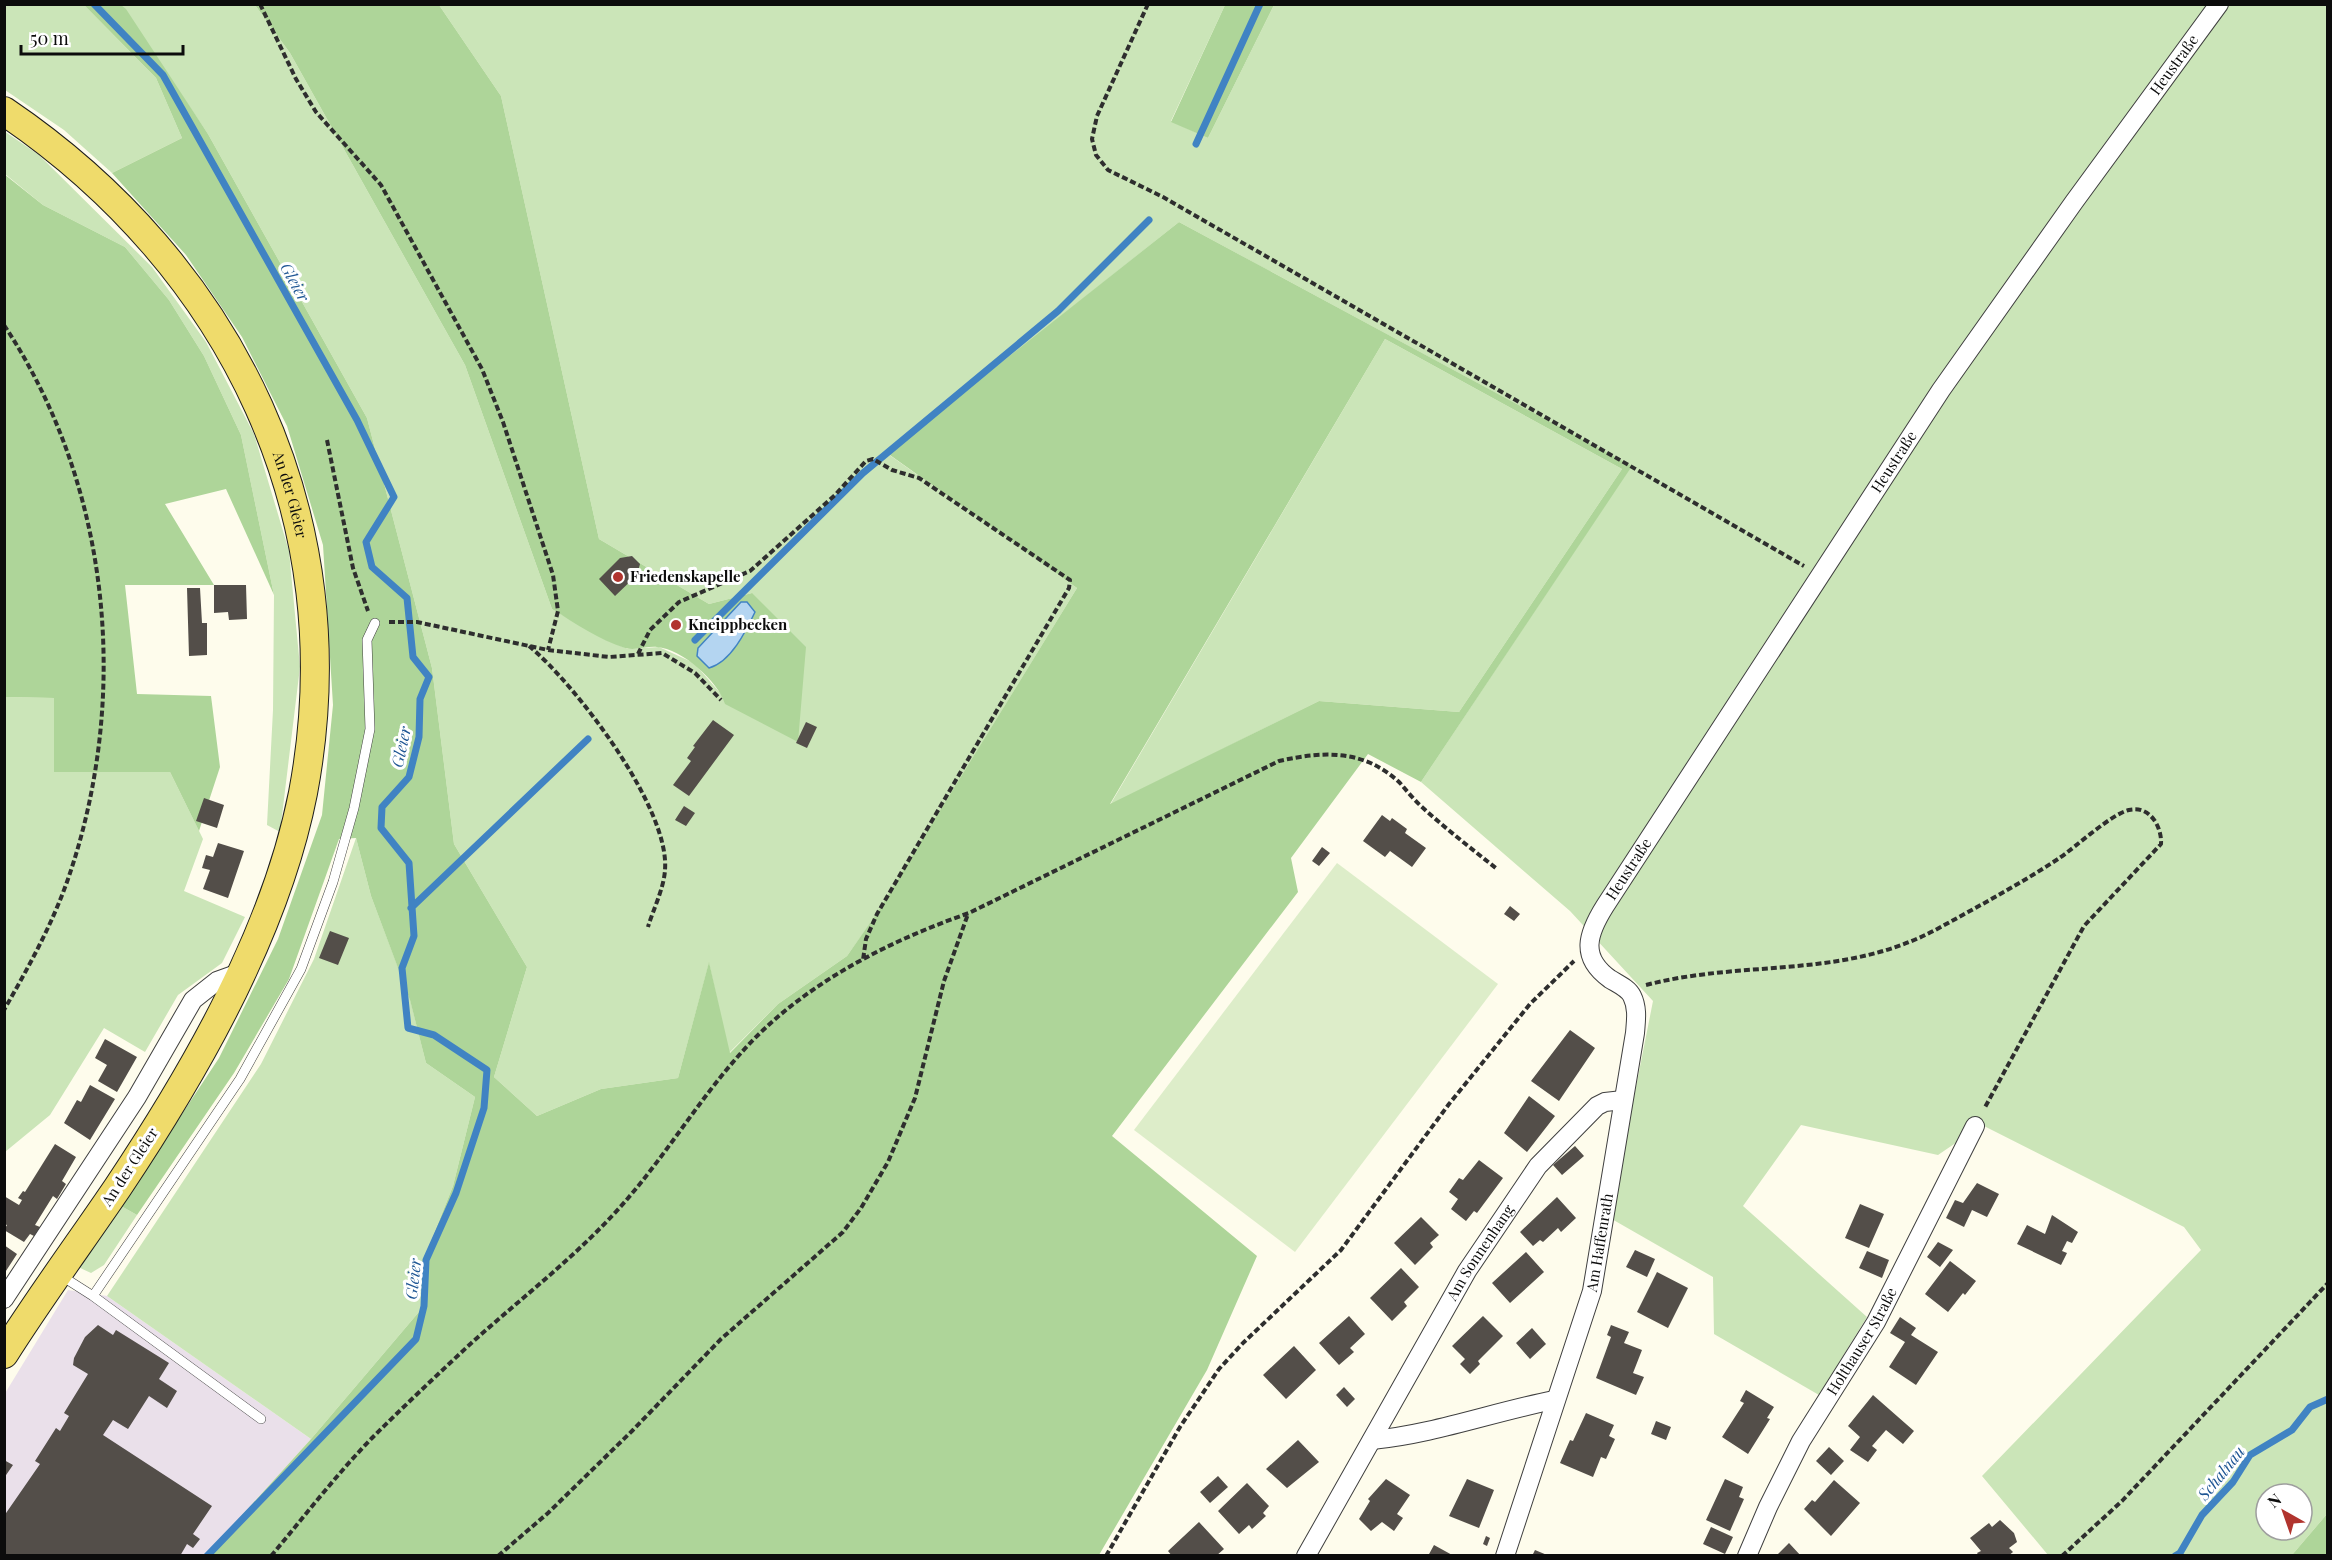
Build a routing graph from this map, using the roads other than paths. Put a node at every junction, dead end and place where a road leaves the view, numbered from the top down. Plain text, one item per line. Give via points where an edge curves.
1 (2219, 4) edge
2 (4, 111) edge
3 (375, 623) road end
4 (242, 972) junction
5 (1628, 990) joint
6 (1623, 1100) junction
7 (1975, 1126) road end
8 (58, 1274) junction
9 (93, 1296) junction
10 (4, 1299) edge
11 (4, 1354) edge
12 (1554, 1400) junction
13 (261, 1419) dead end
14 (1372, 1440) junction
15 (1306, 1556) edge
16 (1505, 1556) edge
17 (1747, 1556) edge

1 - 5 street, Heustraße via 1941,390 1605,906 1589,940 1593,959 1600,970
2 - 4 main road, An der Gleier via 104,192 191,289 250,384 294,504 305,555 314,633 315,684 310,734 303,794 285,859
3 - 9 lane via 367,640 370,729 354,808 302,969 240,1079
4 - 8 main road, An der Gleier via 151,1136
4 - 10 street, An der Gleier via 217,981 194,1000 137,1097
5 - 6 street, Am Haffenrath via 1636,1016
6 - 12 street, Am Haffenrath via 1592,1291
6 - 14 street, Am Sonnenhang via 1597,1106 1538,1166 1467,1271
7 - 17 street, Holthauser Straße via 1872,1329 1801,1441
8 - 9 lane
8 - 11 main road, An der Gleier
9 - 13 lane
12 - 14 street via 1408,1437
12 - 16 street, Am Haffenrath
14 - 15 street, Am Sonnenhang

